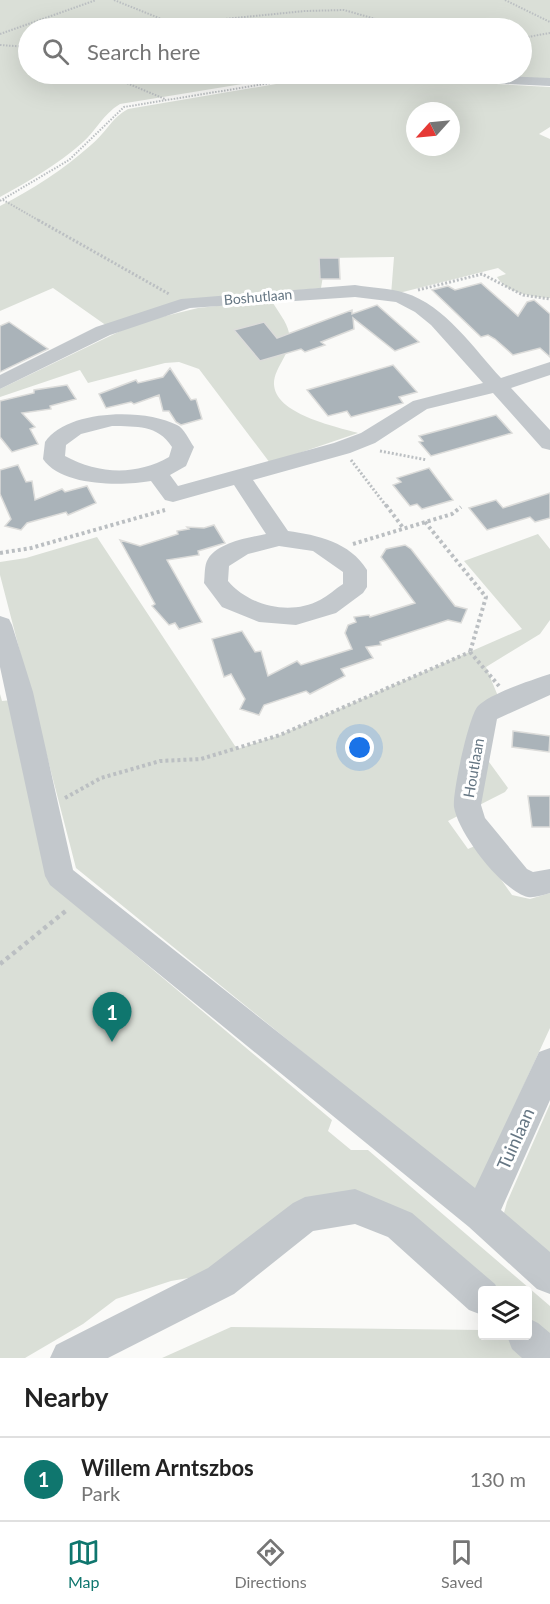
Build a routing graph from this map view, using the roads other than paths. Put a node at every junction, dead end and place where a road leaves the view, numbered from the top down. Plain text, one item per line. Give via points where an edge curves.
1 (532, 81) edge
2 (550, 82) edge
3 (550, 368) edge
4 (0, 382) edge
5 (498, 384) junction
6 (550, 443) edge
7 (157, 472) junction
8 (243, 482) junction
9 (279, 538) junction
10 (0, 625) edge
11 (550, 684) edge
12 (550, 880) edge
13 (550, 1064) edge
14 (481, 1215) junction
15 (550, 1276) edge
16 (478, 1294) edge
17 (530, 1340) edge
18 (69, 1358) edge
19 (550, 1358) edge

1 - 2 street
3 - 5 street
4 - 5 street, Boshutlaan via 103,331 188,303 355,291 401,297 422,308
5 - 6 street, Boshutlaan
5 - 8 street via 420,405 368,438
7 - 7 street via 178,461 183,447 172,430 154,424 112,420 74,429 56,442 54,459 74,471 127,478
7 - 8 street via 173,495
8 - 9 street via 273,522
9 - 9 street via 335,550 355,570 356,587 327,607 296,616 259,613 231,601 216,583 218,562 240,548
10 - 14 street via 20,692 60,876
11 - 12 street, Houtlaan via 487,713 467,805 472,823 517,878 530,885
13 - 14 street, Tuinlaan
14 - 15 street
16 - 18 street via 400,1224 355,1206 305,1215 220,1281
17 - 19 street

